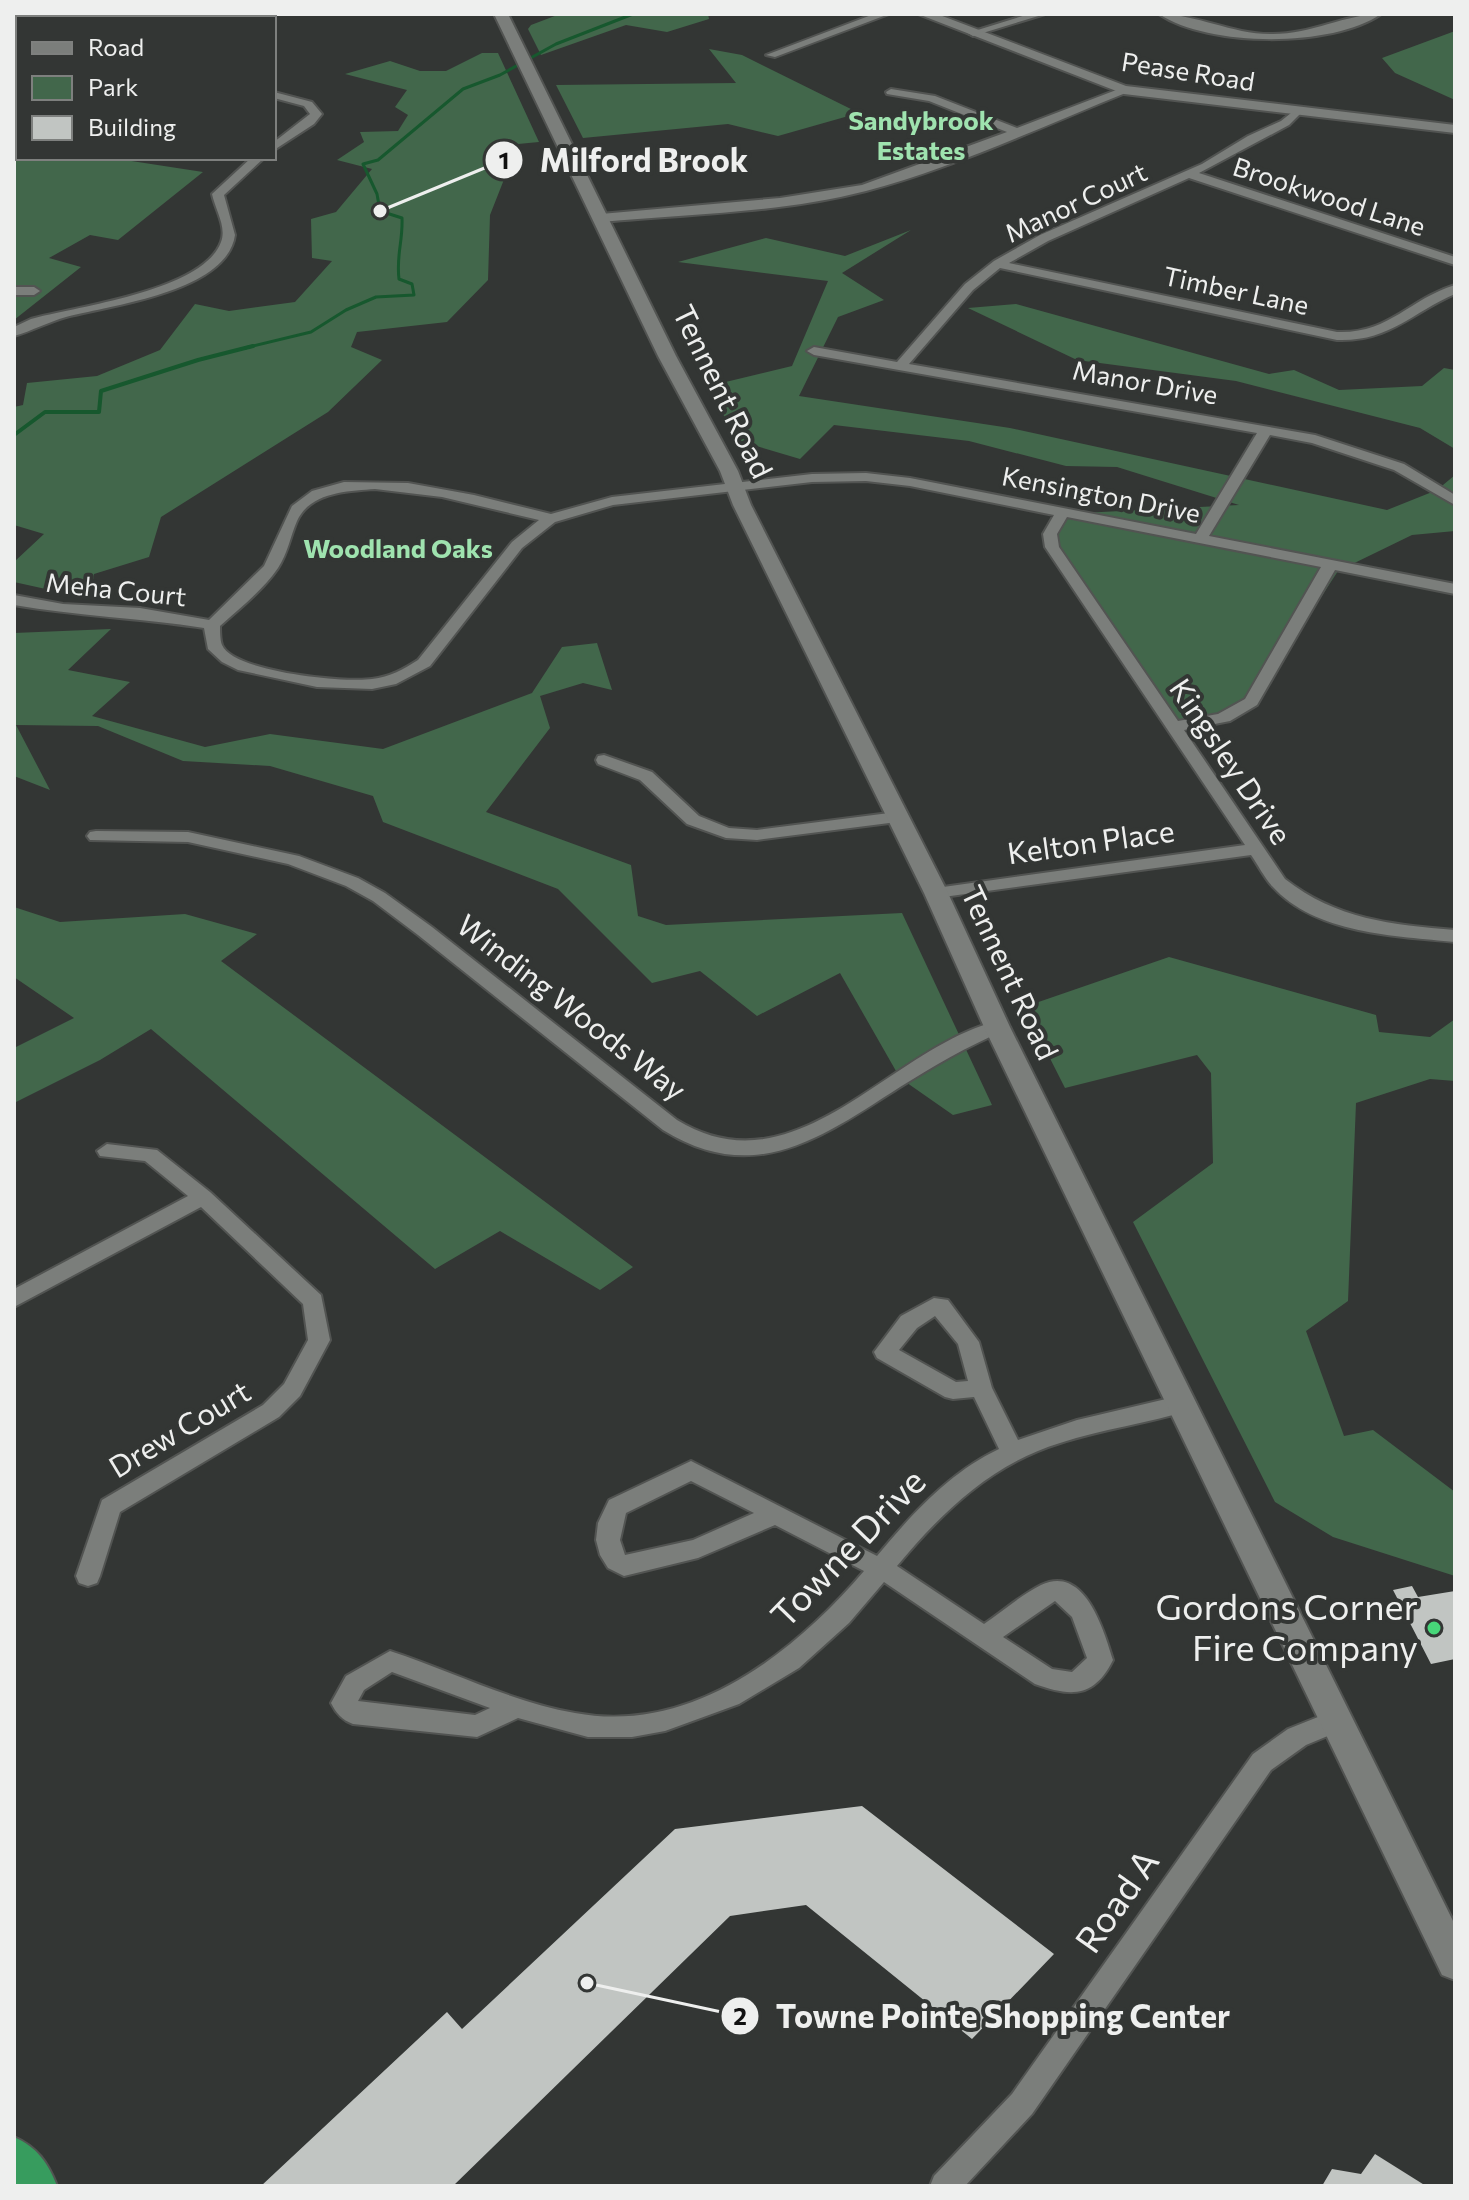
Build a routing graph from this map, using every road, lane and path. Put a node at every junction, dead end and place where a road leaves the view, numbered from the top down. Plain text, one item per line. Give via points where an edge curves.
1 (501, 14) edge
2 (884, 14) edge
3 (925, 14) edge
4 (1040, 14) edge
5 (1164, 14) edge
6 (1376, 14) edge
7 (973, 33) junction
8 (771, 55) dead end
9 (1124, 90) junction
10 (891, 92) dead end
11 (276, 96) edge
12 (1296, 112) junction
13 (1455, 129) edge
14 (1017, 132) junction
15 (276, 146) edge
16 (256, 160) edge
17 (1189, 174) junction
18 (601, 218) junction
19 (1455, 261) edge
20 (998, 264) junction
21 (1455, 289) edge
22 (14, 291) edge
23 (34, 291) dead end
24 (14, 332) edge
25 (814, 351) dead end
26 (899, 367) junction
27 (1266, 430) junction
28 (735, 487) junction
29 (1455, 501) edge
30 (1063, 512) junction
31 (550, 519) junction
32 (1200, 539) junction
33 (1330, 565) junction
34 (1455, 589) edge
35 (14, 600) edge
36 (212, 625) junction
37 (1172, 727) junction
38 (604, 760) dead end
39 (897, 817) junction
40 (96, 836) dead end
41 (1255, 849) junction
42 (936, 893) junction
43 (1455, 936) edge
44 (997, 1027) junction
45 (107, 1151) dead end
46 (203, 1197) junction
47 (14, 1299) edge
48 (981, 1388) dead end
49 (1183, 1404) junction
50 (1011, 1450) junction
51 (776, 1514) junction
52 (880, 1569) junction
53 (88, 1576) dead end
54 (984, 1637) junction
55 (517, 1707) junction
56 (1338, 1720) junction
57 (1455, 1963) edge
58 (14, 2162) edge
59 (32, 2186) edge
60 (945, 2186) edge

1 - 18 street, Tennent Road
2 - 8 street
3 - 7 street, Pease Road
4 - 7 street
5 - 6 street via 1203,28 1269,38 1323,33
7 - 9 street, Pease Road
9 - 12 street, Pease Road
9 - 14 street
10 - 14 street via 931,98
11 - 15 street via 308,104 316,114
12 - 13 street, Pease Road
12 - 17 street, Manor Court via 1285,123
14 - 18 street via 891,180 837,194
16 - 24 street via 218,194 229,238 209,267 163,289 52,316
17 - 19 street, Brookwood Lane
17 - 20 street, Manor Court
18 - 28 street, Tennent Road
20 - 21 street, Timber Lane via 1341,336 1380,331
20 - 26 street, Manor Court via 969,287
22 - 23 street
25 - 26 street, Manor Drive
26 - 27 street, Manor Drive
27 - 29 street, Manor Drive via 1381,459
27 - 32 street
28 - 30 street, Kensington Drive via 812,478 880,478
28 - 31 street, Kensington Drive via 612,501
28 - 39 street, Tennent Road
30 - 32 street, Kensington Drive
30 - 37 street, Kingsley Drive via 1050,534 1052,547
31 - 36 street via 396,486 364,484 329,491 300,506 274,564
31 - 36 street via 517,545 430,657 398,678 345,687 253,670 220,654
32 - 33 street, Kensington Drive
33 - 34 street, Kensington Drive
33 - 37 street via 1251,702 1221,719
35 - 36 street, Meha Court
37 - 41 street, Kingsley Drive
38 - 39 street via 646,776 693,820 726,833 757,835
39 - 42 street, Tennent Road
40 - 44 street, Winding Woods Way via 188,837 293,860 352,882 425,931 670,1125 720,1146 754,1149 807,1136 947,1049
41 - 42 street, Kelton Place
41 - 43 street, Kingsley Drive via 1289,893 1329,915 1369,927
42 - 44 street, Tennent Road
44 - 49 street, Tennent Road
45 - 46 street, Drew Court via 150,1155
46 - 47 street
46 - 53 street, Drew Court via 313,1301 319,1340 292,1390 271,1411 110,1507
48 - 50 street
49 - 50 street, Towne Drive via 1069,1430
49 - 56 street, Tennent Road
50 - 52 street, Towne Drive via 949,1493
51 - 51 street via 698,1548 624,1566 615,1562 608,1546 617,1507 691,1470
51 - 52 street
52 - 54 street
52 - 55 street, Towne Drive via 839,1618 795,1656 711,1704 659,1721 600,1727 564,1723
54 - 54 street via 1050,1592 1060,1591 1078,1605 1100,1660 1078,1681 1059,1685
55 - 55 street, Towne Drive via 477,1726 353,1713 344,1703 355,1683 390,1661
56 - 57 street, Tennent Road
56 - 60 street, Road A via 1295,1736 1262,1762 1022,2104
58 - 59 highway

